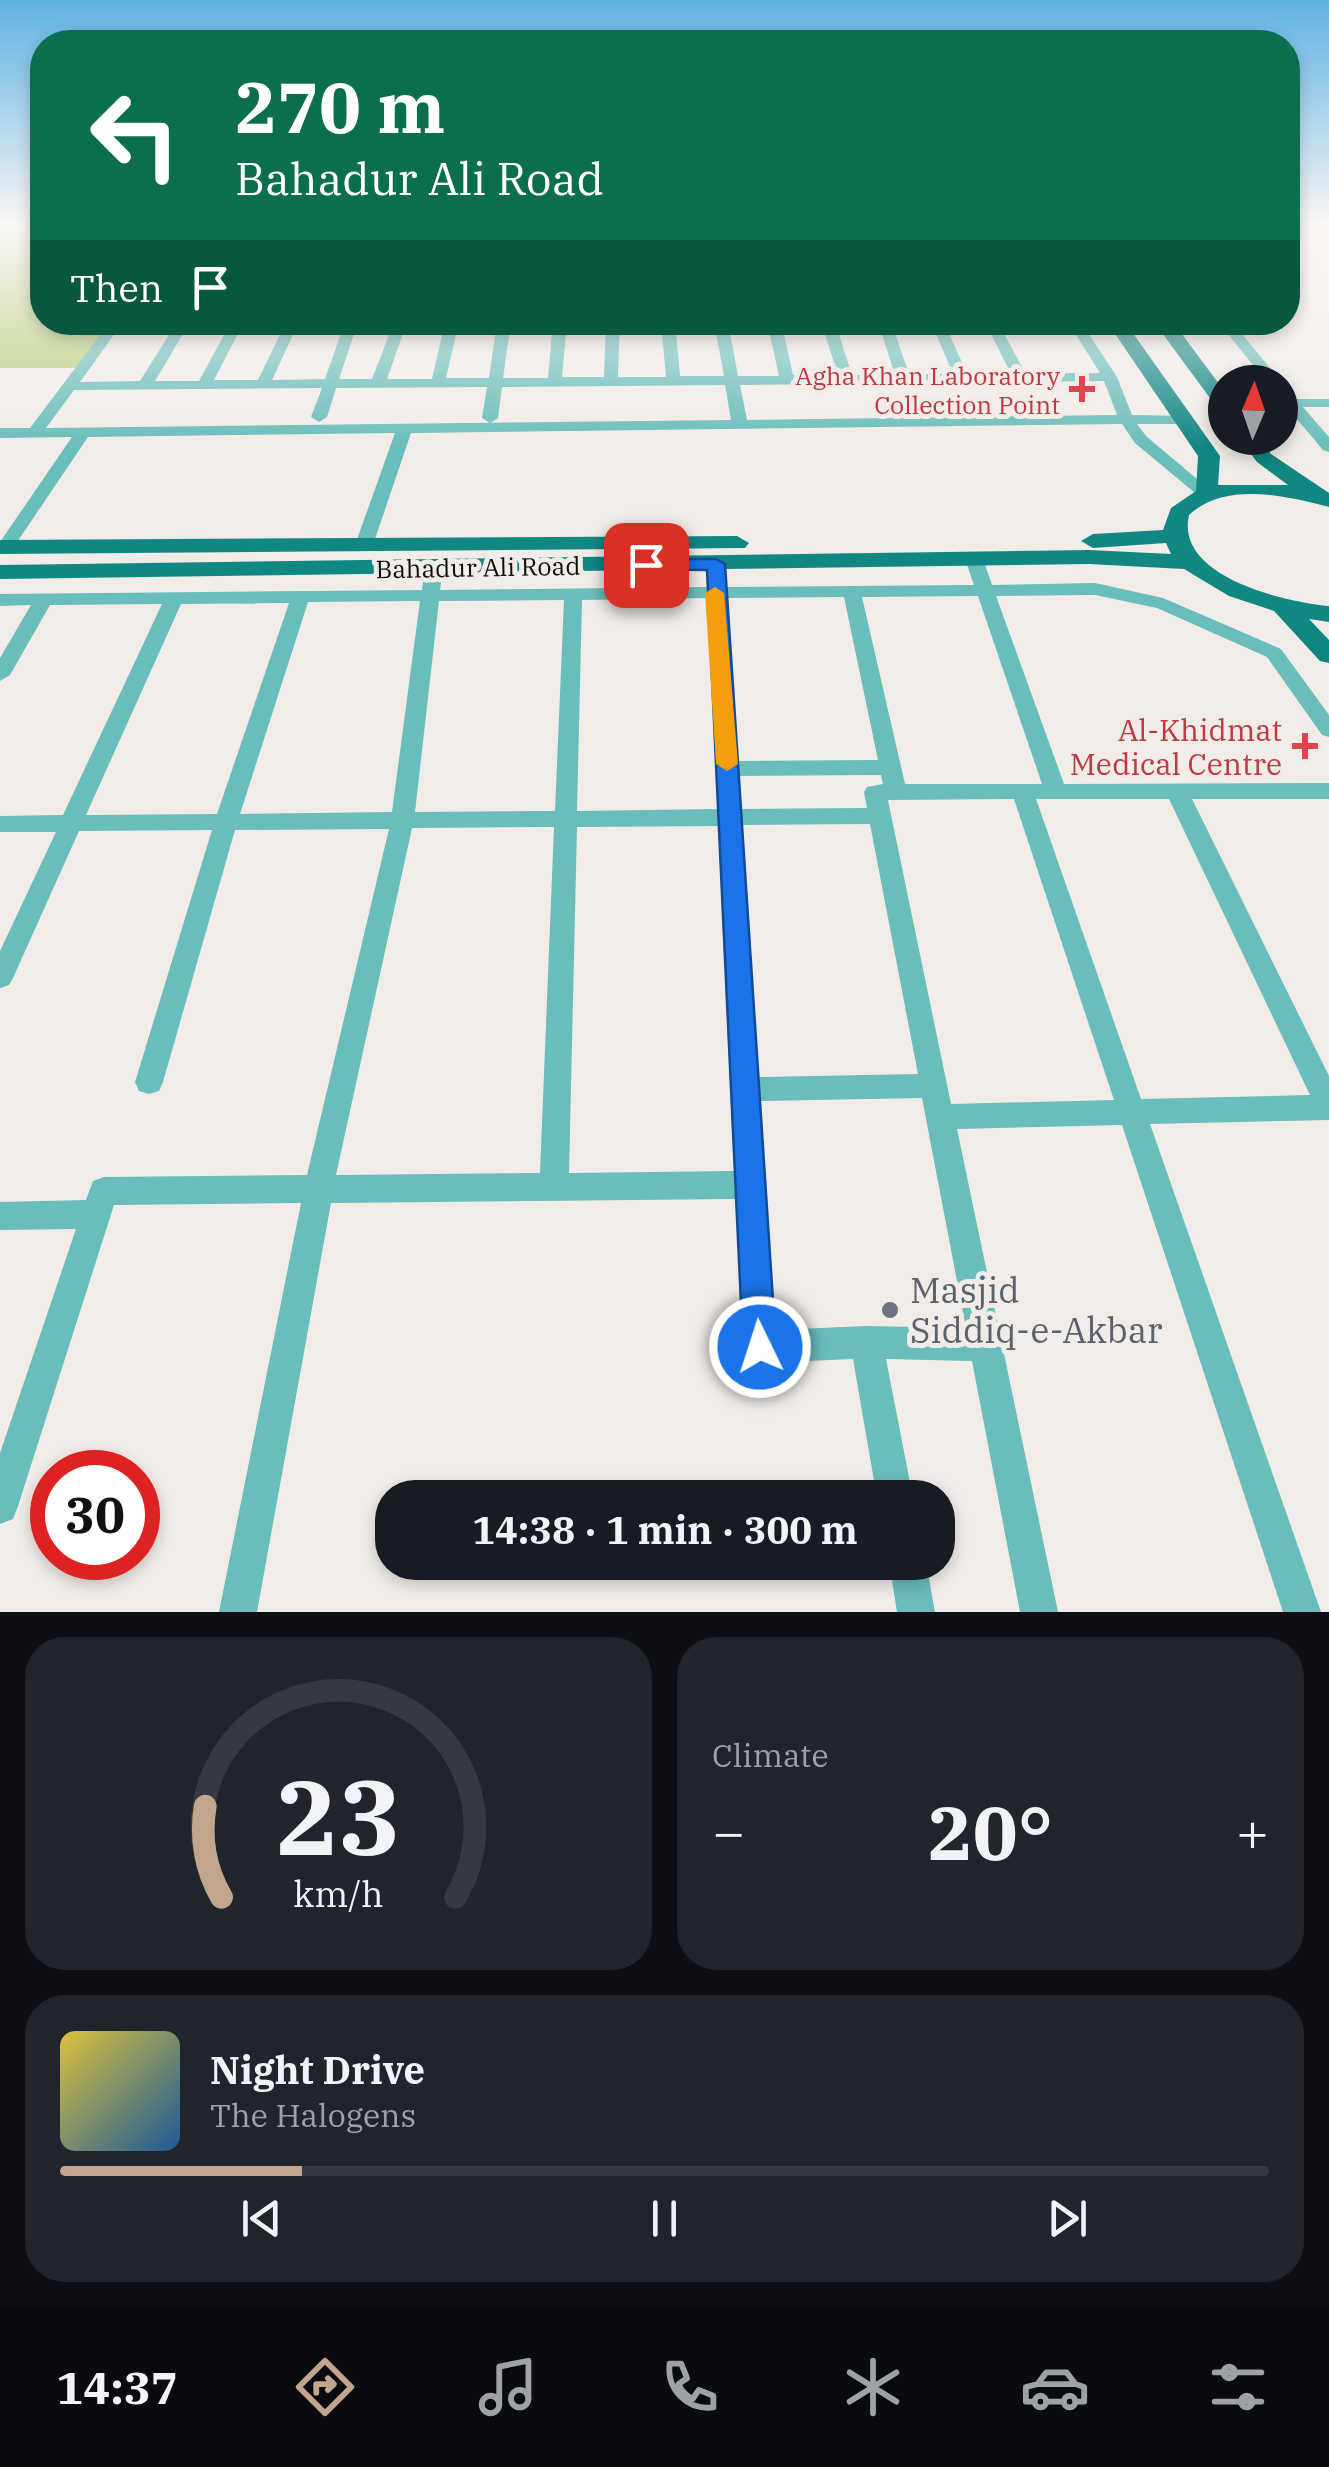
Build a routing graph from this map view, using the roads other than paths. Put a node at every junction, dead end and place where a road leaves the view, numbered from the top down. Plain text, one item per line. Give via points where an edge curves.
1 (107, 335) edge
2 (176, 335) edge
3 (231, 335) edge
4 (287, 335) edge
5 (347, 335) edge
6 (396, 335) edge
7 (449, 335) edge
8 (502, 335) edge
9 (559, 335) edge
10 (613, 335) edge
11 (669, 335) edge
12 (723, 335) edge
13 (777, 335) edge
14 (832, 335) edge
15 (888, 335) edge
16 (943, 335) edge
17 (998, 335) edge
18 (1082, 335) edge
19 (1125, 335) edge
20 (1173, 335) edge
21 (1235, 335) edge
22 (1260, 365) edge
23 (80, 372) junction
24 (1019, 376) junction
25 (962, 377) junction
26 (846, 378) junction
27 (903, 378) junction
28 (1110, 378) junction
29 (149, 379) junction
30 (730, 379) junction
31 (788, 379) junction
32 (672, 380) junction
33 (555, 381) junction
34 (611, 381) junction
35 (438, 382) junction
36 (496, 382) junction
37 (378, 383) junction
38 (1208, 383) edge
39 (263, 384) junction
40 (328, 384) junction
41 (204, 385) junction
42 (70, 386) junction
43 (1298, 403) edge
44 (1329, 403) edge
45 (1298, 405) edge
46 (1298, 411) edge
47 (1180, 415) junction
48 (1127, 416) junction
49 (1329, 416) edge
50 (319, 417) junction
51 (490, 418) junction
52 (739, 421) junction
53 (0, 423) edge
54 (404, 427) junction
55 (40, 428) junction
56 (84, 431) junction
57 (0, 432) edge
58 (1329, 448) edge
59 (1262, 455) edge
60 (1207, 494) junction
61 (1326, 499) edge
62 (1174, 536) junction
63 (364, 545) junction
64 (2, 555) edge
65 (974, 560) junction
66 (1196, 563) junction
67 (716, 564) junction
68 (434, 567) junction
69 (984, 591) junction
70 (852, 592) junction
71 (715, 593) junction
72 (573, 595) junction
73 (430, 596) junction
74 (300, 598) junction
75 (44, 599) junction
76 (174, 599) junction
77 (0, 600) edge
78 (1284, 608) junction
79 (1329, 614) edge
80 (1329, 655) edge
81 (0, 675) edge
82 (1329, 730) edge
83 (727, 769) junction
84 (1329, 790) edge
85 (888, 792) junction
86 (1023, 792) junction
87 (1056, 792) junction
88 (1177, 792) junction
89 (729, 817) junction
90 (403, 818) junction
91 (562, 818) junction
92 (226, 821) junction
93 (70, 823) junction
94 (0, 824) edge
95 (0, 978) edge
96 (149, 1082) dead end
97 (932, 1086) junction
98 (744, 1089) junction
99 (1329, 1106) edge
100 (1134, 1112) junction
101 (938, 1116) junction
102 (749, 1185) junction
103 (554, 1188) junction
104 (318, 1190) junction
105 (98, 1214) junction
106 (0, 1216) edge
107 (866, 1342) junction
108 (984, 1345) junction
109 (892, 1480) edge
110 (0, 1506) edge
111 (910, 1580) edge
112 (238, 1612) edge
113 (916, 1612) edge
114 (1039, 1612) edge
115 (1302, 1612) edge

1 - 23 street
2 - 29 street
3 - 41 street
4 - 39 street
5 - 40 street
6 - 37 street
7 - 35 street
8 - 36 street
9 - 33 street
10 - 34 street
11 - 32 street
12 - 30 street
13 - 31 street
14 - 26 street
15 - 27 street
16 - 25 street
17 - 24 street
18 - 28 street
19 - 47 main road
20 - 38 main road
21 - 22 street
23 - 29 street
23 - 42 street
24 - 25 street
24 - 28 street
25 - 27 street
26 - 27 street
26 - 31 street
28 - 48 street
29 - 41 street
29 - 42 street
30 - 31 street
30 - 32 street
30 - 52 street
32 - 34 street
33 - 34 street
33 - 36 street
35 - 36 street
35 - 37 street
36 - 51 street
37 - 40 street
39 - 40 street
39 - 41 street
40 - 50 street
42 - 55 street
43 - 44 street
45 - 49 street
46 - 58 street
47 - 48 street
47 - 60 main road via 1209,456
48 - 52 street
48 - 60 street via 1150,451
50 - 51 street
50 - 55 street
51 - 52 street
52 - 54 street
53 - 55 street
54 - 56 street
54 - 63 street
55 - 56 street
55 - 57 street
56 - 64 street
59 - 61 main road
60 - 61 main road via 1260,488
60 - 62 main road via 1186,504 1175,519
62 - 63 main road, Bahadur Ali Road
62 - 66 main road
63 - 64 main road, Bahadur Ali Road
64 - 68 main road, Bahadur Ali Road
65 - 66 main road, Bahadur Ali Road
65 - 67 main road, Bahadur Ali Road
65 - 69 street
66 - 78 main road via 1224,586
67 - 68 main road, Bahadur Ali Road
67 - 71 street
68 - 73 street
69 - 70 street
69 - 82 street via 1095,590 1163,604 1274,653
69 - 87 street
70 - 71 street
70 - 85 street
71 - 72 street
71 - 83 street
72 - 73 street
72 - 91 street
73 - 74 street
73 - 90 street
74 - 76 street
74 - 92 street
75 - 76 street
75 - 77 street
75 - 81 street
76 - 93 street
78 - 79 main road
78 - 80 main road
83 - 85 street
83 - 89 street
84 - 88 street
85 - 86 street
85 - 89 street
85 - 97 street
86 - 87 street
86 - 100 street
87 - 88 street
88 - 99 street
89 - 91 street
89 - 98 street
90 - 91 street
90 - 92 street
90 - 104 street
91 - 103 street
92 - 93 street
92 - 96 street
93 - 94 street
93 - 95 street
97 - 98 street
97 - 101 street
98 - 102 street
99 - 100 street
100 - 101 street
100 - 115 street
101 - 108 street
102 - 103 street
102 - 107 street via 760,1347
103 - 104 street
104 - 105 street via 104,1191
104 - 112 street
105 - 106 street
105 - 110 street
107 - 108 street
107 - 109 street
108 - 114 street
111 - 113 street

